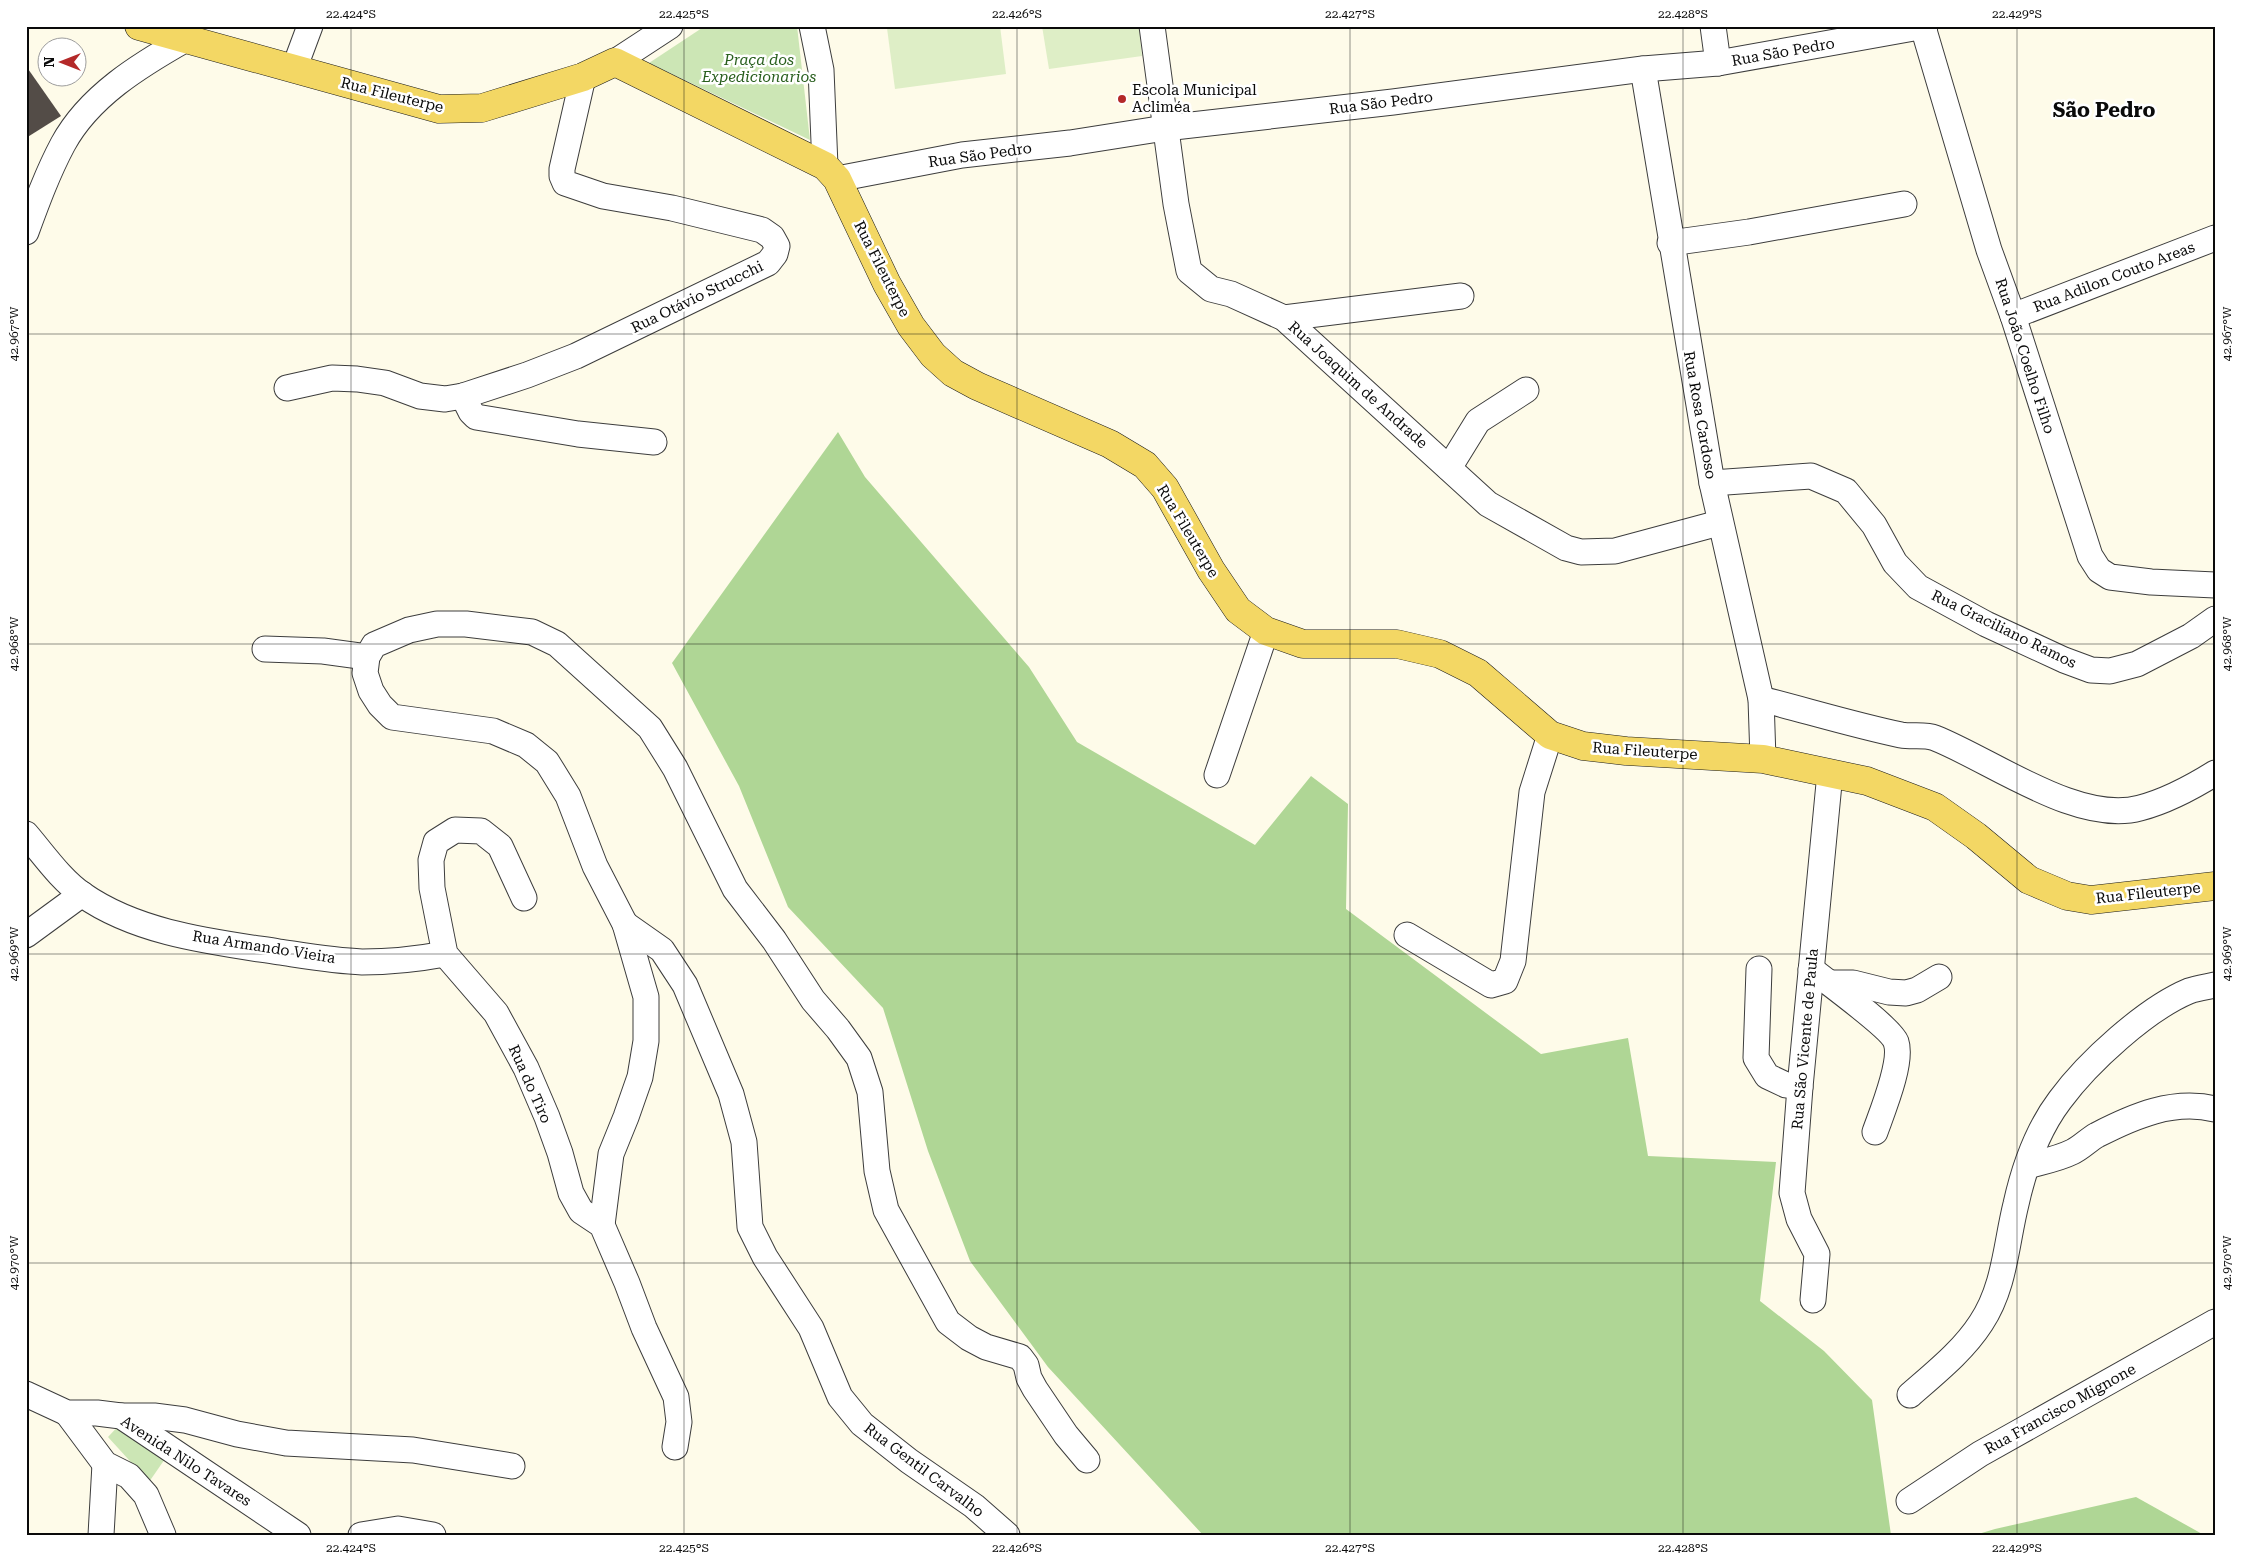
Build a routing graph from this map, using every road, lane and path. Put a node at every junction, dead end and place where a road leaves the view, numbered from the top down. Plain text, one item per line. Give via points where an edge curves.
1 (139, 26) edge
2 (310, 26) edge
3 (670, 26) edge
4 (812, 26) edge
5 (1152, 26) edge
6 (1713, 26) edge
7 (1924, 27) edge
8 (186, 39) junction
9 (615, 62) junction
10 (1718, 63) junction
11 (294, 69) junction
12 (1643, 69) junction
13 (583, 77) junction
14 (1165, 128) junction
15 (831, 172) junction
16 (1904, 204) dead end
17 (26, 232) edge
18 (2215, 238) edge
19 (1670, 243) junction
20 (1461, 296) dead end
21 (2013, 316) junction
22 (1284, 318) junction
23 (287, 388) dead end
24 (1526, 390) dead end
25 (463, 396) junction
26 (654, 442) dead end
27 (1449, 468) junction
28 (1712, 483) junction
29 (1719, 523) junction
30 (2215, 585) edge
31 (2215, 619) edge
32 (1266, 630) junction
33 (265, 649) dead end
34 (367, 656) junction
35 (1761, 699) junction
36 (1550, 735) junction
37 (1763, 759) junction
38 (1830, 773) junction
39 (2215, 773) edge
40 (1217, 775) dead end
41 (26, 834) edge
42 (2215, 886) edge
43 (82, 894) junction
44 (524, 898) dead end
45 (625, 924) junction
46 (26, 935) edge
47 (1407, 935) dead end
48 (445, 954) junction
49 (1759, 969) dead end
50 (1820, 976) junction
51 (1939, 976) dead end
52 (2215, 985) edge
53 (1800, 1087) junction
54 (2215, 1110) edge
55 (1875, 1132) dead end
56 (2027, 1166) junction
57 (602, 1225) junction
58 (1813, 1300) dead end
59 (2215, 1322) edge
60 (26, 1394) edge
61 (1910, 1395) dead end
62 (67, 1413) junction
63 (121, 1416) junction
64 (675, 1447) dead end
65 (1087, 1460) dead end
66 (105, 1464) junction
67 (512, 1466) dead end
68 (1909, 1501) dead end
69 (101, 1535) edge
70 (163, 1535) edge
71 (298, 1535) edge
72 (361, 1535) edge
73 (434, 1535) edge
74 (1007, 1535) edge

1 - 8 main road, Rua Fileuterpe
2 - 11 street
3 - 9 street
4 - 15 street via 821,70
5 - 14 street, Rua Joaquim de Andrade
6 - 10 street
7 - 10 street, Rua São Pedro
7 - 21 street, Rua João Coelho Filho via 1989,250
8 - 11 main road, Rua Fileuterpe
8 - 17 street via 130,72 86,113 64,143
9 - 13 main road, Rua Fileuterpe
9 - 15 main road
10 - 12 street, Rua São Pedro
11 - 13 main road, Rua Fileuterpe via 449,109 482,108
12 - 14 street, Rua São Pedro
12 - 19 street, Rua Rosa Cardoso
13 - 25 street, Rua Otávio Strucchi via 562,169 565,183 603,196 672,208 762,230 772,236 777,246 775,254 768,263 752,272 576,356
14 - 15 street, Rua São Pedro
14 - 22 street, Rua Joaquim de Andrade via 1189,271 1211,289 1231,294
15 - 32 main road, Rua Fileuterpe via 887,284 934,355 953,373 977,386 1110,444 1145,466 1165,488 1211,570 1238,610
16 - 19 street
18 - 21 street, Rua Adilon Couto Areas
19 - 28 street, Rua Rosa Cardoso
20 - 22 street
21 - 30 street, Rua João Coelho Filho via 2090,556 2099,570 2110,577
22 - 27 street, Rua Joaquim de Andrade
23 - 25 street, Rua Otávio Strucchi via 332,378 357,379 385,383 420,396 445,400
24 - 27 street via 1478,422
25 - 26 street via 476,416 578,434
27 - 29 street, Rua Joaquim de Andrade via 1488,504 1566,548 1581,552 1615,551
28 - 29 street, Rua Rosa Cardoso
28 - 31 street, Rua Graciliano Ramos via 1811,476 1846,491 1874,525 1895,563 1918,587 1986,624 2090,670 2110,671 2136,664 2191,636
29 - 35 street, Rua Rosa Cardoso
32 - 36 main road, Rua Fileuterpe via 1303,644 1397,644 1440,654 1478,673
32 - 40 street
33 - 34 street
34 - 45 street via 365,673 371,691 392,717 493,731 526,745 547,762 568,796 595,866
34 - 65 street via 374,645 409,630 437,624 532,632 557,644 650,728 675,768 735,888 774,940 812,1000 838,1028 858,1058 870,1092 877,1171 886,1210 948,1322 986,1347 1020,1357 1035,1389
35 - 37 street, Rua Rosa Cardoso
35 - 39 street via 1903,735 1933,737 2062,798 2090,807 2138,809 2181,794
36 - 37 main road, Rua Fileuterpe via 1584,746 1626,751
36 - 47 street via 1532,792 1512,961 1505,982 1491,985
37 - 38 main road, Rua Fileuterpe
38 - 42 main road, Rua Fileuterpe via 1867,781 1935,807 2029,880 2067,896 2090,900
38 - 50 street, Rua São Vicente de Paula
41 - 43 street, Rua Armando Vieira
43 - 46 street
43 - 48 street, Rua Armando Vieira via 146,925 221,943 361,962 406,961
44 - 48 street, Rua do Tiro via 500,846 481,831 455,830 436,842 431,860 432,888
45 - 57 street via 646,997 646,1041 640,1077 611,1154
45 - 74 street, Rua Gentil Carvalho via 662,950 685,985 731,1094 744,1142 750,1227 811,1328 840,1396 862,1424 974,1506
48 - 57 street, Rua do Tiro via 496,1013 526,1068 560,1153 571,1193 581,1211
49 - 53 street via 1756,1058 1767,1076 1786,1085
50 - 51 street via 1906,993
50 - 53 street, Rua São Vicente de Paula
50 - 55 street via 1885,1028 1896,1042 1897,1059 1890,1091
52 - 56 street via 2189,991 2154,1011 2098,1056 2060,1100
53 - 58 street, Rua São Vicente de Paula via 1792,1193 1799,1219 1817,1254
54 - 56 street via 2198,1105 2162,1108 2096,1136 2071,1153
56 - 61 street via 2000,1284 1982,1322 1956,1353
57 - 64 street via 676,1397 679,1422
59 - 68 street, Rua Francisco Mignone via 1980,1454
60 - 62 street
62 - 63 street, Avenida Nilo Tavares
62 - 66 street
63 - 67 street via 185,1420 286,1443 413,1450
63 - 71 street, Avenida Nilo Tavares
66 - 69 street
66 - 70 street via 129,1476 146,1495
72 - 73 street via 398,1529

